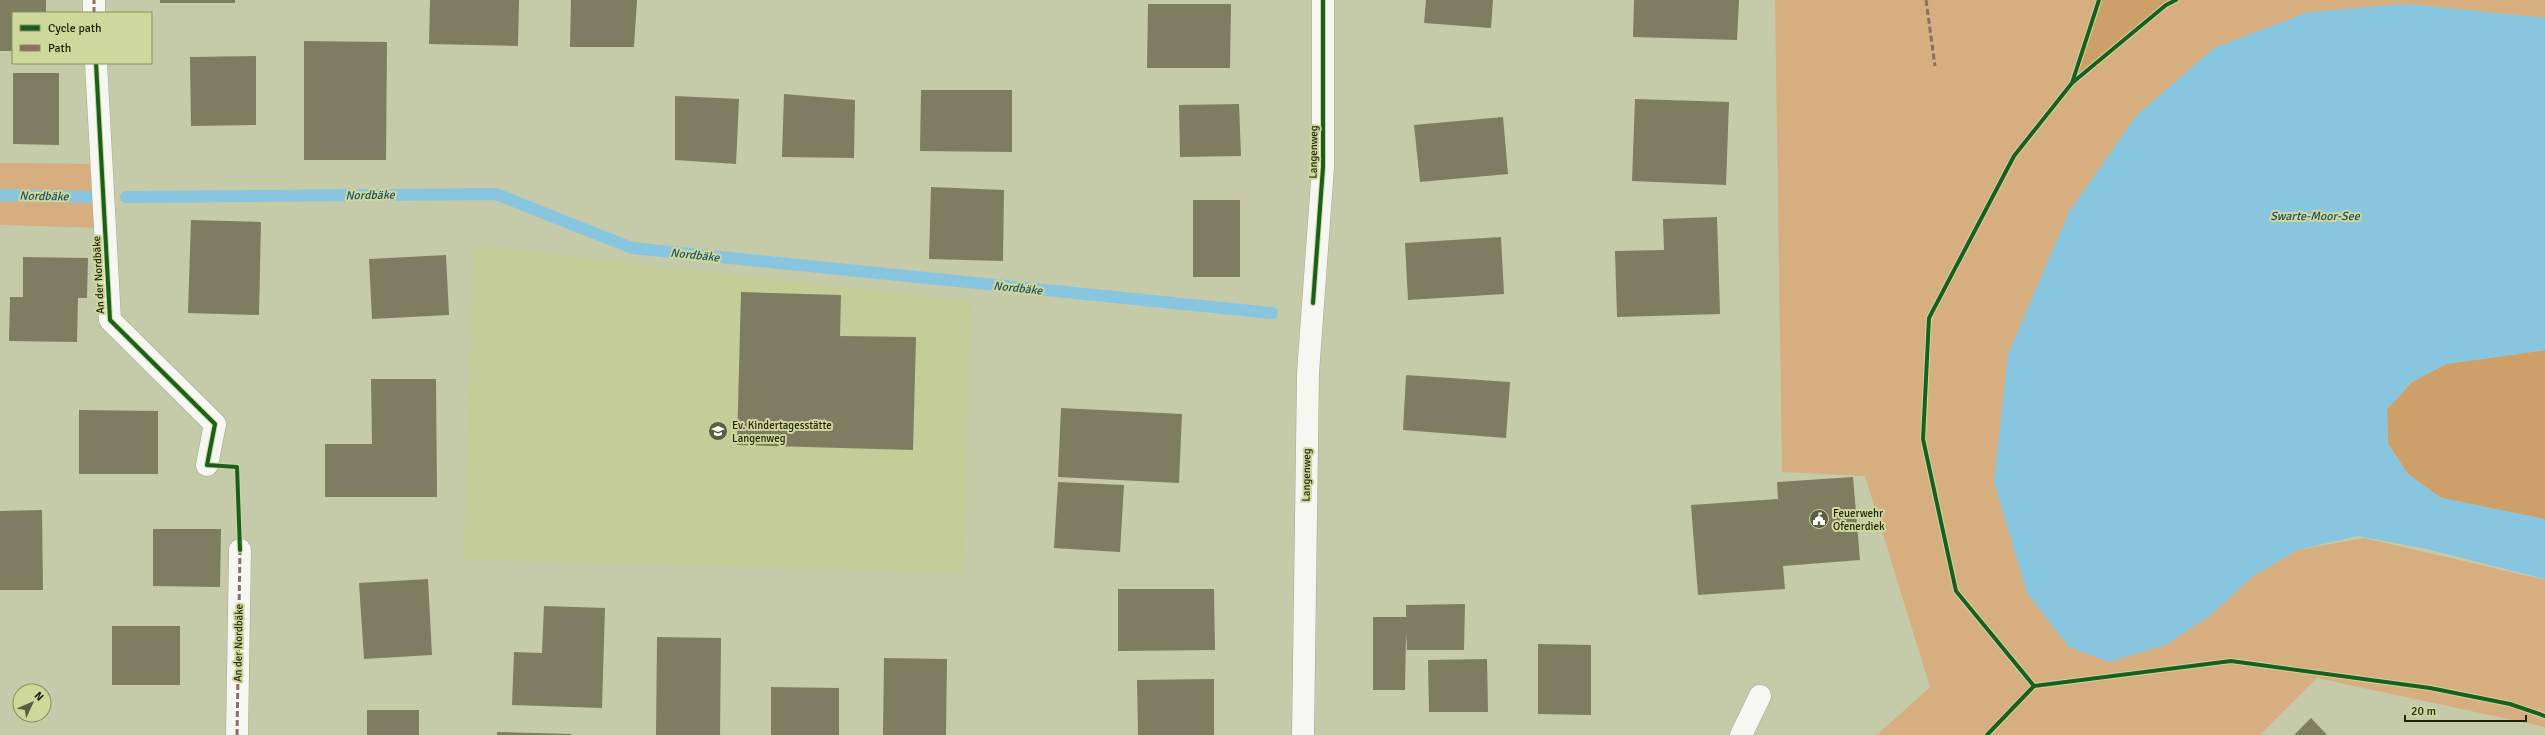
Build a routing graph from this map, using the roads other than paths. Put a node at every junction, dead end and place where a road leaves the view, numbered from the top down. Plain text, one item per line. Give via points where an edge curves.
1 (94, 0) edge
2 (1323, 0) edge
3 (94, 12) edge
4 (96, 64) edge
5 (207, 465) dead end
6 (240, 550) dead end
7 (1760, 696) dead end
8 (237, 735) edge
9 (1303, 735) edge
10 (1741, 735) edge

1 - 3 street
2 - 9 street, Langenweg via 1323,167 1308,373
4 - 5 street, An der Nordbäke via 110,320 215,424
6 - 8 street, An der Nordbäke
7 - 10 street

